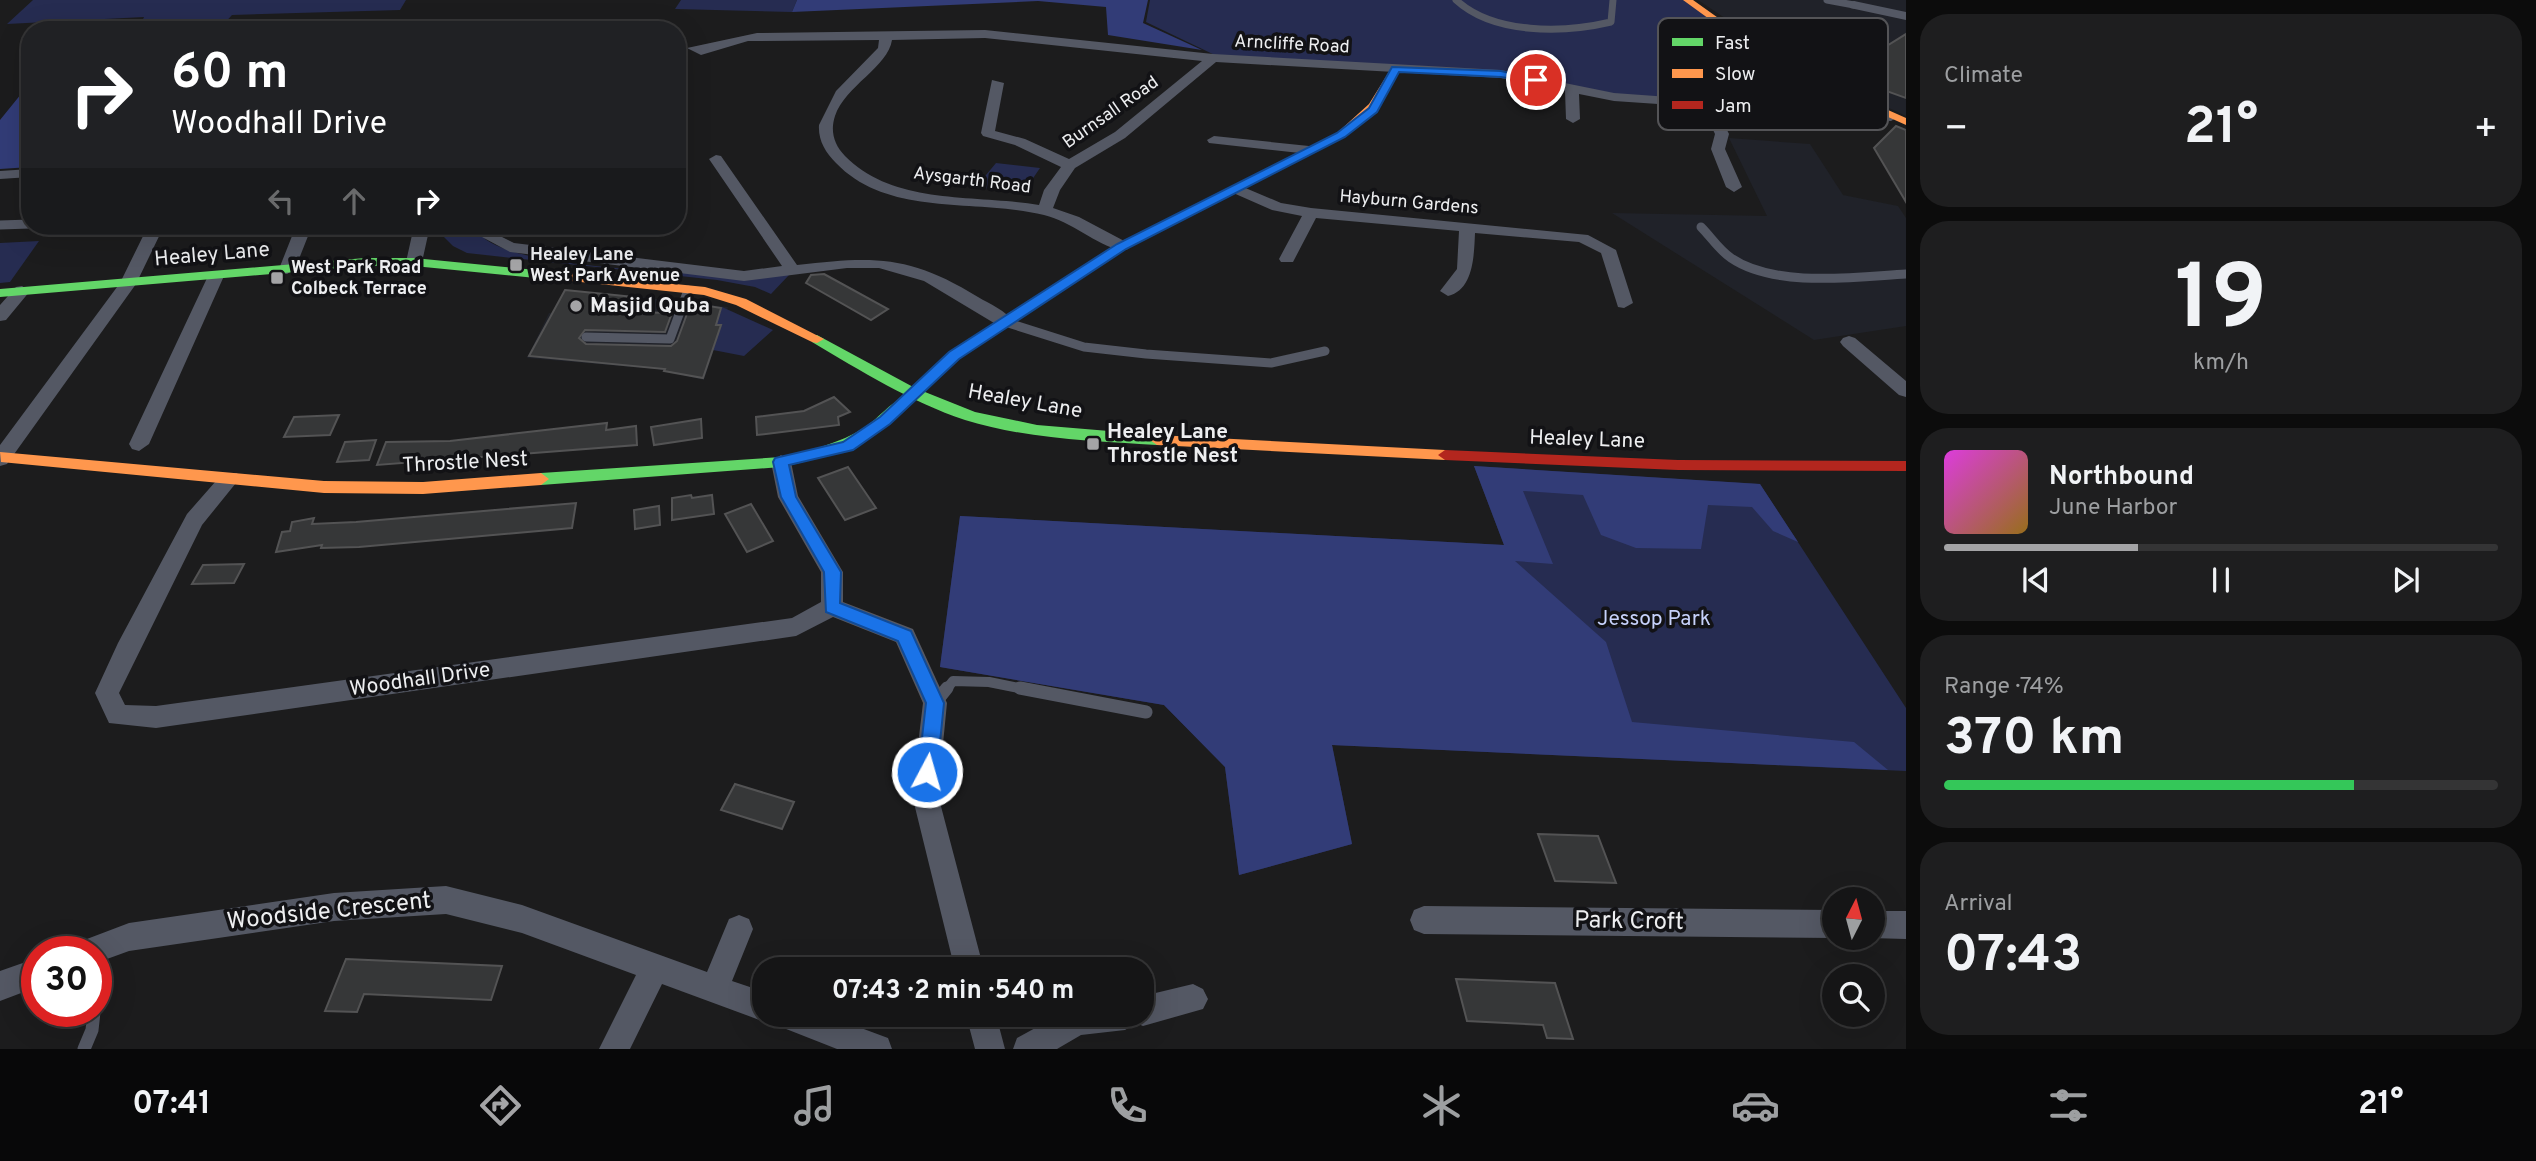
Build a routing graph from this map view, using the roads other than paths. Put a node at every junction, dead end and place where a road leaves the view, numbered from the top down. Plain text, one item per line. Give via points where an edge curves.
1 (1456, 0) edge
2 (1613, 0) edge
3 (1687, 0) edge
4 (1827, 0) edge
5 (1854, 5) joint
6 (1906, 16) edge
7 (1712, 18) edge
8 (886, 37) junction
9 (693, 48) dead end
10 (1213, 58) junction
11 (1395, 69) junction
12 (998, 83) dead end
13 (1572, 88) junction
14 (1658, 100) edge
15 (1573, 119) dead end
16 (1720, 130) edge
17 (1214, 141) dead end
18 (1309, 150) junction
19 (716, 159) dead end
20 (1070, 165) junction
21 (21, 174) edge
22 (0, 175) edge
23 (1734, 187) dead end
24 (1236, 189) junction
25 (1045, 210) junction
26 (1311, 214) junction
27 (1579, 220) dead end
28 (21, 224) edge
29 (0, 225) edge
30 (1467, 227) junction
31 (1701, 227) dead end
32 (152, 235) edge
33 (300, 235) edge
34 (420, 235) edge
35 (490, 235) edge
36 (1582, 238) junction
37 (1122, 246) junction
38 (1287, 260) dead end
39 (414, 262) junction
40 (287, 269) junction
41 (793, 270) junction
42 (1906, 275) edge
43 (216, 276) junction
44 (128, 284) junction
45 (688, 290) junction
46 (22, 291) junction
47 (1448, 291) dead end
48 (0, 293) edge
49 (1624, 303) dead end
50 (0, 316) edge
51 (1005, 322) junction
52 (586, 337) dead end
53 (1849, 342) dead end
54 (1325, 351) dead end
55 (1906, 391) edge
56 (910, 395) junction
57 (139, 444) dead end
58 (1, 458) edge
59 (781, 462) junction
60 (1906, 466) edge
61 (230, 478) junction
62 (832, 607) junction
63 (935, 703) junction
64 (1146, 712) dead end
65 (1424, 920) dead end
66 (1822, 924) edge
67 (1885, 925) edge
68 (1906, 925) edge
69 (739, 929) dead end
70 (112, 944) edge
71 (967, 957) edge
72 (654, 969) junction
73 (21, 978) edge
74 (0, 986) edge
75 (714, 989) junction
76 (1193, 999) dead end
77 (752, 1002) edge
78 (1154, 1008) edge
79 (92, 1027) edge
80 (818, 1027) edge
81 (984, 1027) edge
82 (1066, 1027) edge
83 (84, 1049) edge
84 (614, 1049) edge
85 (877, 1049) edge
86 (990, 1049) edge
87 (1028, 1049) edge

1 - 2 lane via 1505,23 1557,32 1611,22
3 - 7 street
4 - 5 lane
5 - 6 street
8 - 9 street, Arncliffe Road via 778,38 757,34 701,51
8 - 10 street, Arncliffe Road via 1033,37
8 - 25 street, Aysgarth Road via 884,49 831,112 826,136 840,159 863,177 909,195
10 - 11 street, Arncliffe Road
10 - 20 street, Burnsall Road via 1119,135
11 - 13 street, Arncliffe Road via 1501,74
11 - 18 street, Throstle Nest via 1363,121
12 - 20 street via 988,133
13 - 14 street, Arncliffe Road
13 - 15 street
16 - 23 street via 1718,149
17 - 18 street
18 - 24 street, Throstle Nest
19 - 41 street
20 - 25 street, Burnsall Road via 1052,190
21 - 22 street
24 - 26 street, Hayburn Gardens via 1277,207
24 - 37 street, Throstle Nest
25 - 37 street, Aysgarth Road
26 - 30 street, Hayburn Gardens
26 - 38 street
27 - 36 street
28 - 29 lane
30 - 36 street, Hayburn Gardens
30 - 47 street via 1465,269
31 - 42 lane via 1733,259 1752,267 1814,278
32 - 44 street
33 - 40 street
34 - 39 street
35 - 41 street via 510,247 744,276
36 - 49 street, Hayburn Gardens via 1608,250
37 - 51 street, Throstle Nest
39 - 40 street, Healey Lane
39 - 45 street, Healey Lane
40 - 43 street, Healey Lane
41 - 51 street via 858,263 901,267 934,279
43 - 44 street, Healey Lane
43 - 57 street
44 - 46 street, Healey Lane
44 - 58 street
45 - 52 lane via 670,339
45 - 56 street, Healey Lane via 744,301 782,318
46 - 48 street, Healey Lane
46 - 50 street
51 - 54 lane via 1084,347 1157,355 1271,363
51 - 56 street, Throstle Nest via 954,356
53 - 55 street
56 - 59 street, Throstle Nest via 885,421 848,446
56 - 60 street, Healey Lane via 975,418 1106,438 1626,463
58 - 61 street, Throstle Nest
59 - 61 street, Throstle Nest via 423,488 324,488
59 - 62 street via 788,497 832,572
61 - 62 street, Woodhall Drive via 194,520 126,650 107,694 118,715 156,717 796,627
62 - 63 street via 905,636
63 - 64 lane via 953,681 989,682
63 - 71 street via 925,796
65 - 66 street, Park Croft
67 - 68 street
69 - 75 street
70 - 72 street, Woodside Crescent via 129,937 334,907 446,900 522,919
72 - 75 street, Woodside Crescent
72 - 84 street
73 - 74 street
75 - 77 street, Woodside Crescent
76 - 78 street
79 - 83 lane
80 - 85 street
81 - 86 street
82 - 87 street

